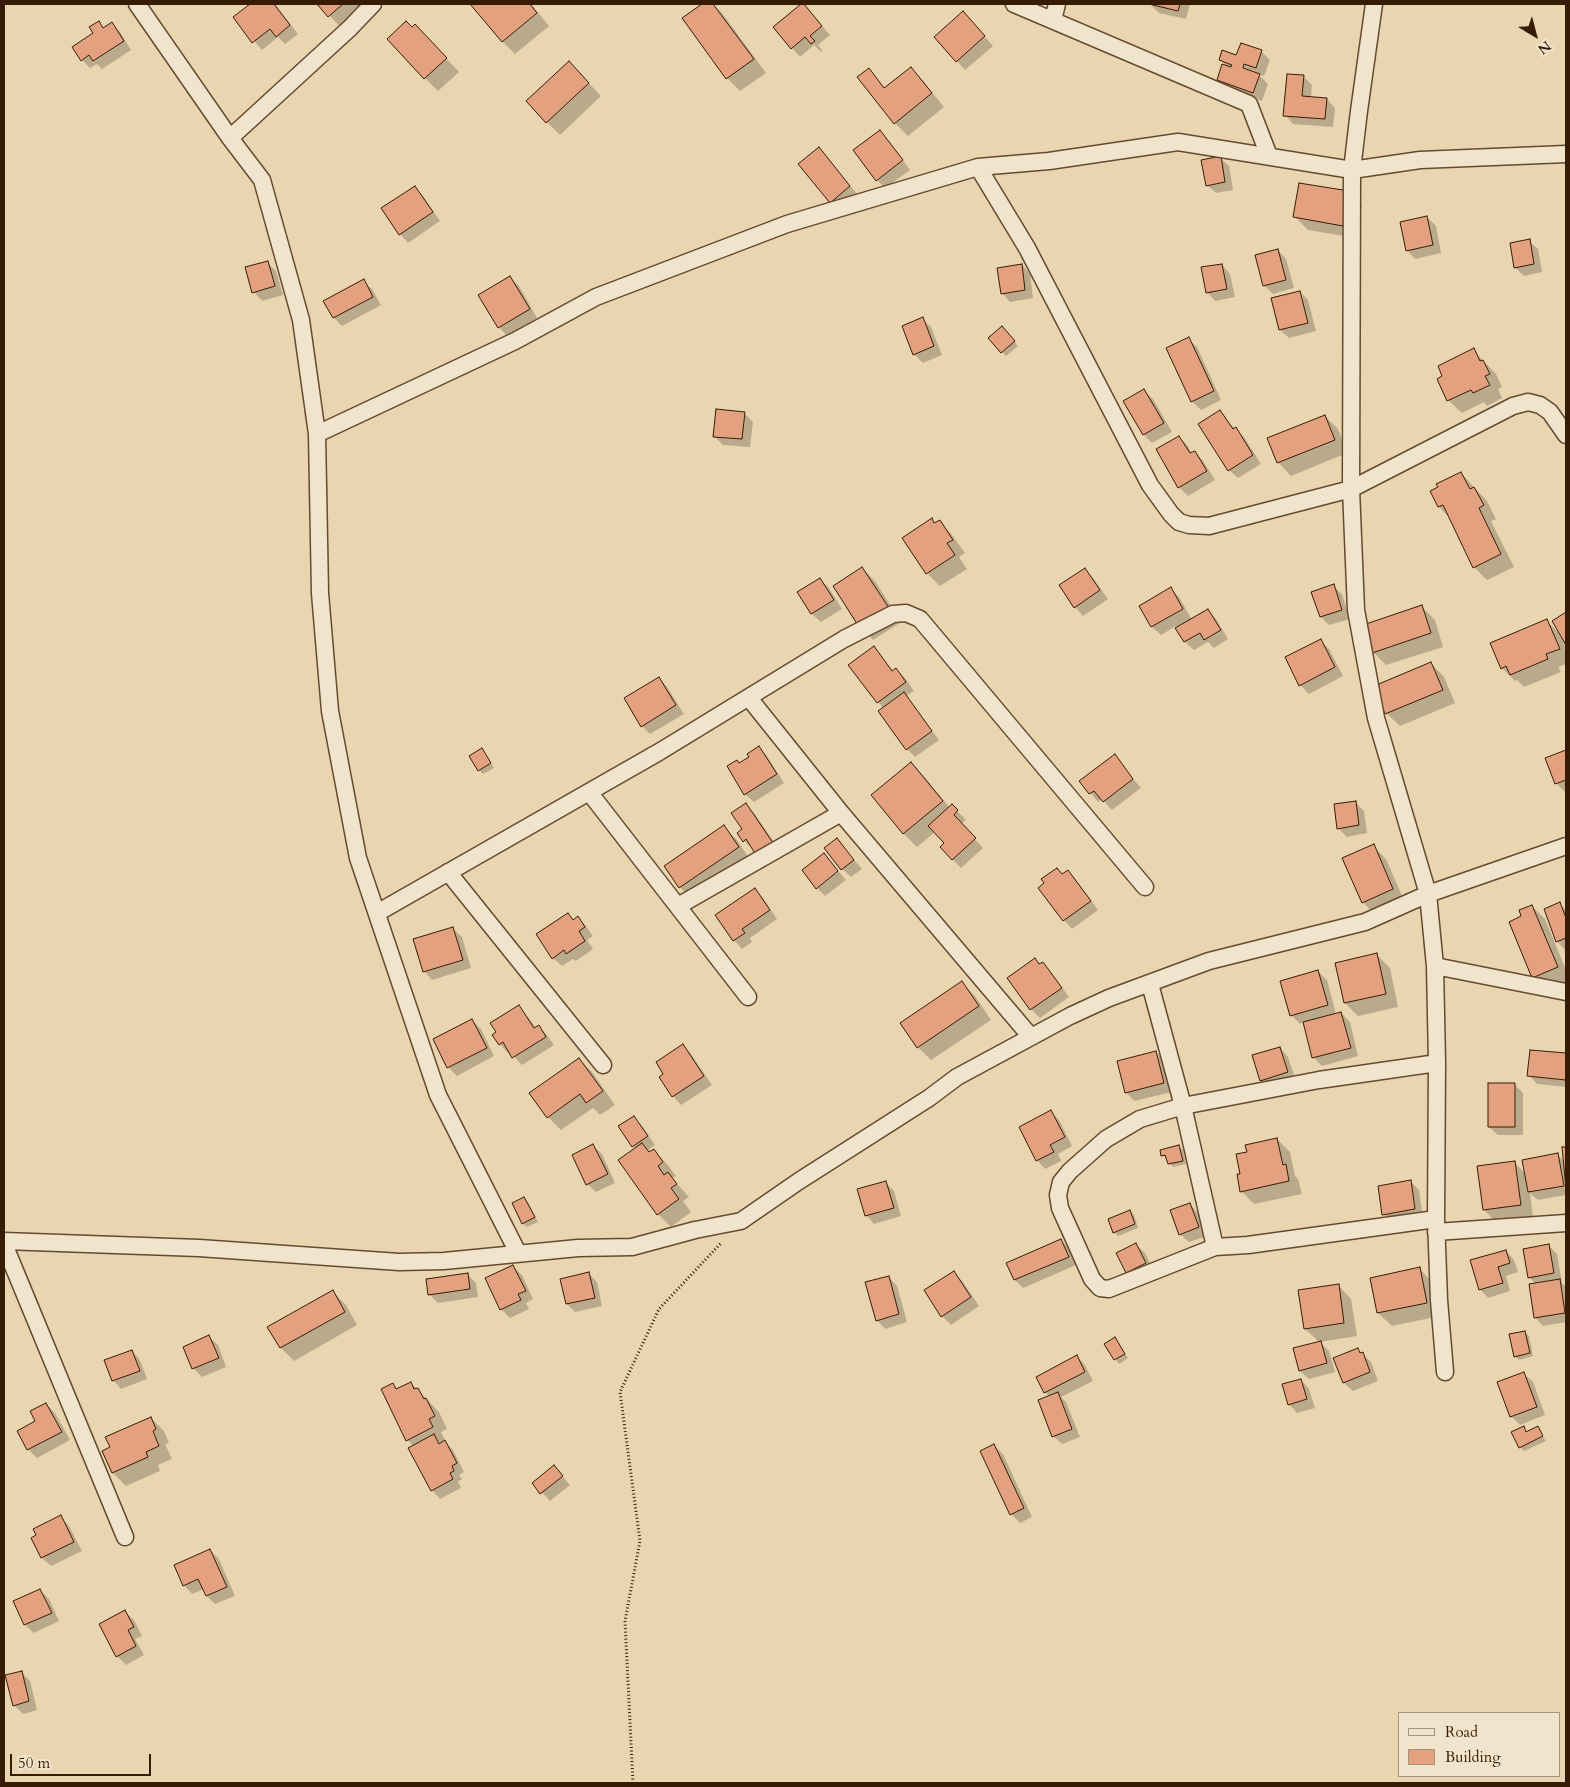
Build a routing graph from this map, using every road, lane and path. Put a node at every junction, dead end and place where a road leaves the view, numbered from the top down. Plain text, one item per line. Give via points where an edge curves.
1 (136, 4) edge
2 (373, 4) edge
3 (1014, 4) edge
4 (1057, 4) edge
5 (1374, 4) edge
6 (1053, 20) junction
7 (230, 138) junction
8 (1566, 154) edge
9 (1269, 156) junction
10 (978, 168) junction
11 (1352, 170) junction
12 (317, 434) junction
13 (1566, 435) edge
14 (1351, 489) junction
15 (749, 698) junction
16 (589, 792) junction
17 (841, 813) junction
18 (1566, 846) edge
19 (448, 872) junction
20 (1145, 887) dead end
21 (1428, 894) junction
22 (678, 906) junction
23 (377, 913) junction
24 (1435, 966) junction
25 (1150, 984) junction
26 (1566, 992) edge
27 (748, 997) dead end
28 (1031, 1037) junction
29 (1437, 1063) junction
30 (603, 1065) dead end
31 (1183, 1106) junction
32 (740, 1221) junction
33 (1566, 1223) edge
34 (1436, 1226) junction
35 (4, 1242) edge
36 (1215, 1246) junction
37 (518, 1253) junction
38 (1445, 1372) dead end
39 (125, 1537) dead end
40 (632, 1783) edge

1 - 7 street
2 - 7 street
3 - 6 street
4 - 6 street
5 - 11 street
6 - 9 street via 1249,104
7 - 12 street via 262,180 301,320
8 - 11 street via 1420,160
9 - 10 street via 1178,142
9 - 11 street
10 - 12 street via 787,224 596,297 515,341
10 - 14 street via 1027,248 1150,485 1170,514 1189,525 1209,526
11 - 14 street
12 - 23 street via 320,593 330,711 358,858
13 - 14 street via 1550,412 1528,402 1513,406
14 - 21 street via 1356,610 1376,718
15 - 16 street
15 - 17 street
15 - 20 street via 844,639 894,614 906,613 920,619
16 - 19 street
16 - 22 street
17 - 22 street
17 - 28 street
18 - 21 street
19 - 23 street
19 - 30 street
21 - 24 street
21 - 25 street via 1365,922 1209,961
22 - 27 street
23 - 37 street via 438,1094
24 - 26 street
24 - 29 street
25 - 28 street via 1109,998
25 - 31 street
28 - 32 street via 957,1078
29 - 31 street via 1320,1080
29 - 34 street
31 - 36 street
31 - 36 street via 1140,1119 1106,1139 1061,1182 1060,1208 1092,1279 1100,1288 1122,1285
32 - 37 street via 632,1247
32 - 40 path via 659,1309 620,1392 640,1541 624,1621
33 - 34 street
34 - 36 street
34 - 38 street
35 - 37 street via 199,1248 399,1262
35 - 39 street

